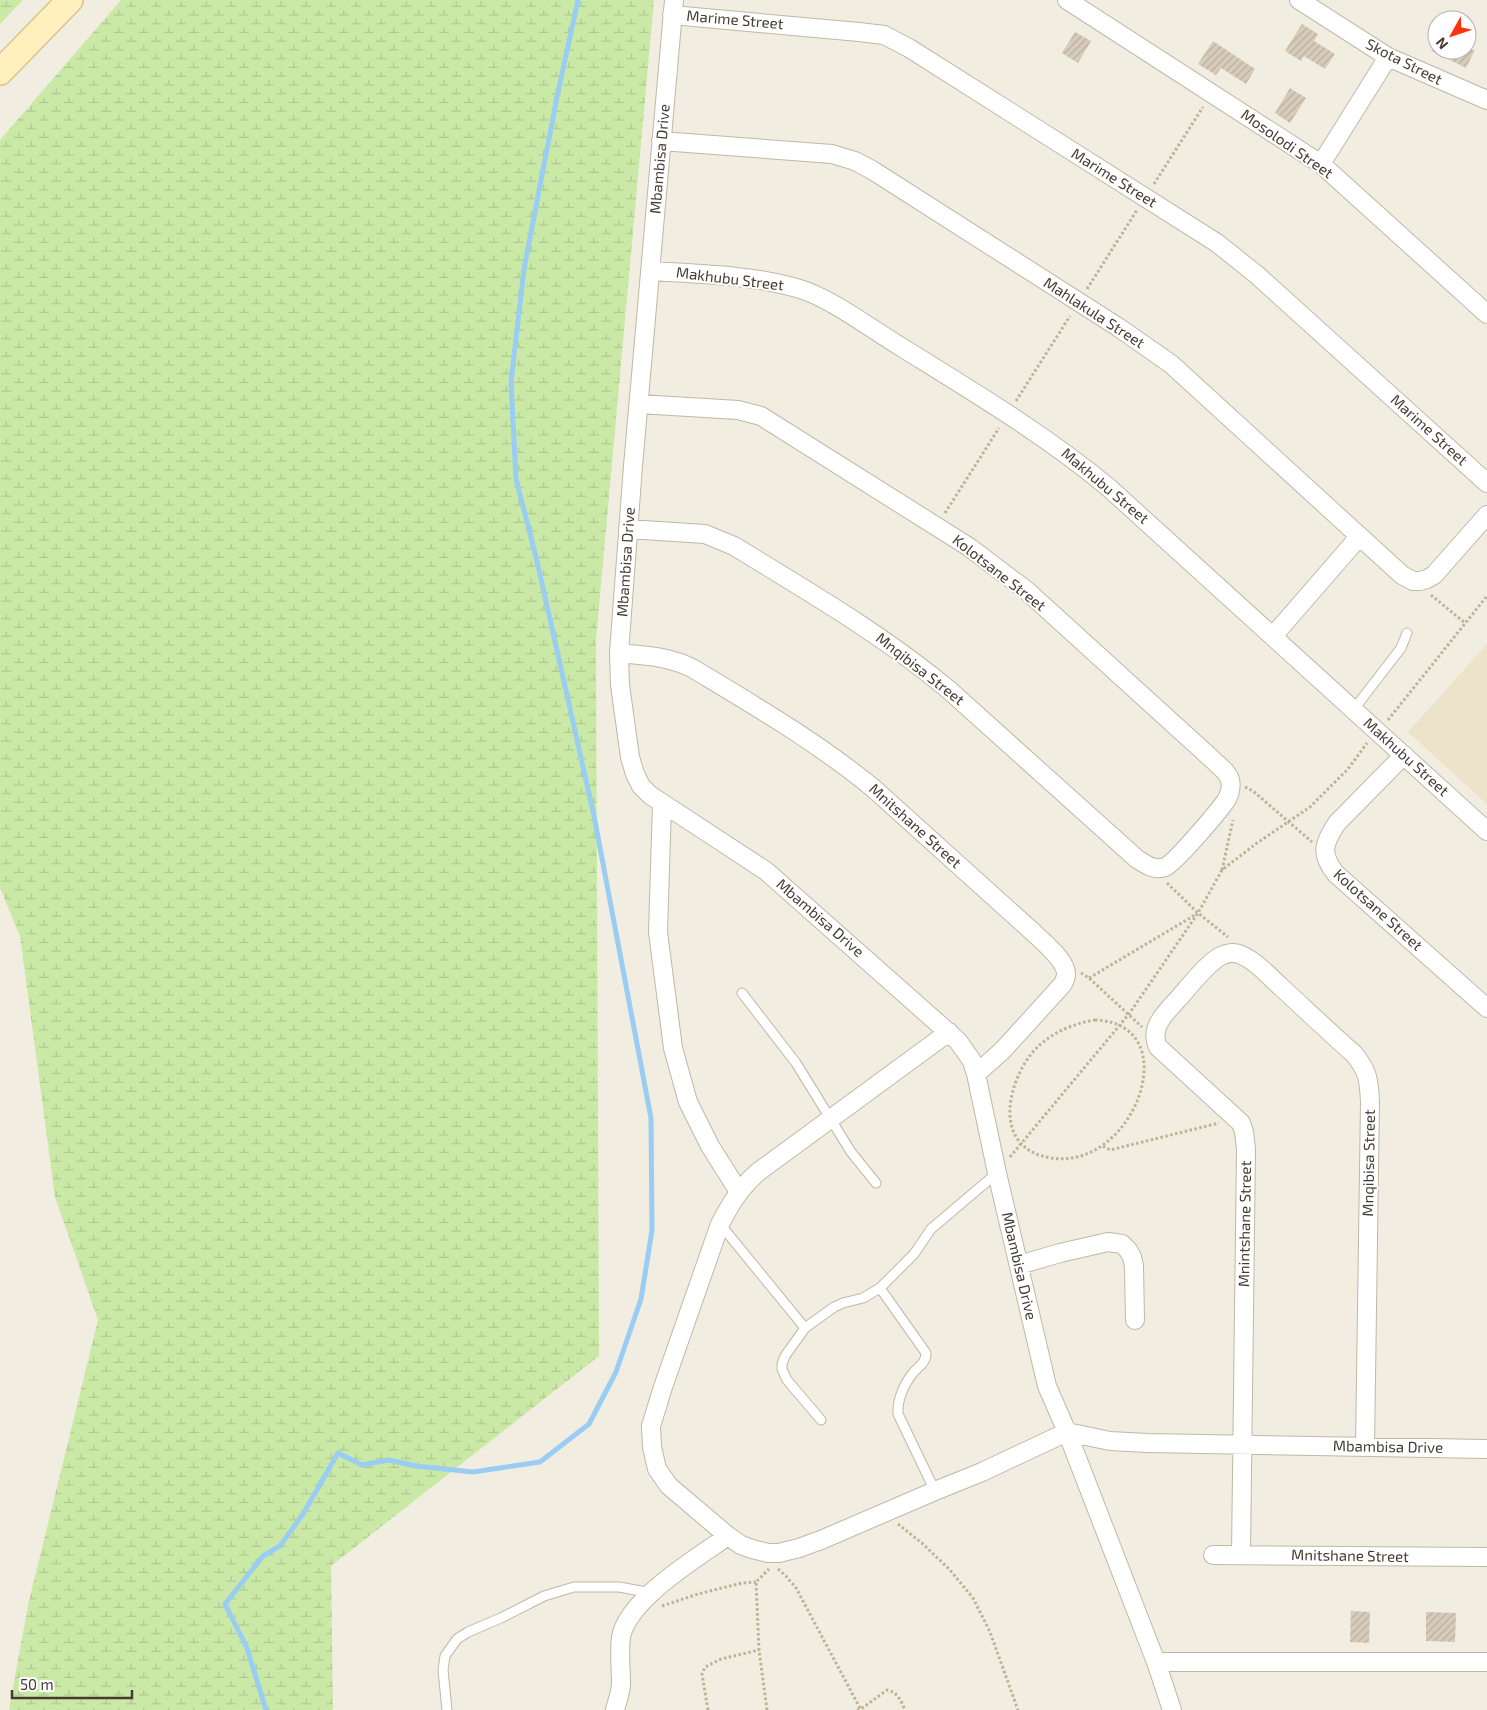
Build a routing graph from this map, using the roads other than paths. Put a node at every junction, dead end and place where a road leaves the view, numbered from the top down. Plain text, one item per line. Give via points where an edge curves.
1 (70, 0) edge
2 (1067, 0) edge
3 (1299, 0) edge
4 (673, 7) edge
5 (1388, 57) junction
6 (0, 72) edge
7 (1487, 100) edge
8 (662, 141) junction
9 (1321, 164) junction
10 (650, 271) junction
11 (1487, 314) edge
12 (639, 404) junction
13 (1487, 483) edge
14 (1487, 515) edge
15 (628, 528) junction
16 (1359, 537) junction
17 (1407, 632) dead end
18 (1273, 636) junction
19 (619, 654) junction
20 (1354, 709) junction
21 (1404, 755) junction
22 (662, 804) junction
23 (1487, 831) edge
24 (1176, 859) joint
25 (742, 992) dead end
26 (1487, 1008) edge
27 (949, 1032) junction
28 (1154, 1040) joint
29 (976, 1074) junction
30 (829, 1118) junction
31 (997, 1173) junction
32 (876, 1183) dead end
33 (739, 1192) junction
34 (720, 1224) junction
35 (1019, 1265) junction
36 (880, 1288) junction
37 (1135, 1320) dead end
38 (805, 1328) junction
39 (821, 1420) dead end
40 (1066, 1432) junction
41 (1241, 1445) junction
42 (1365, 1447) junction
43 (1487, 1449) edge
44 (935, 1491) junction
45 (728, 1536) junction
46 (1241, 1554) junction
47 (1214, 1555) dead end
48 (1487, 1557) edge
49 (653, 1593) junction
50 (1156, 1662) junction
51 (1487, 1662) edge
52 (447, 1710) edge
53 (615, 1710) edge
54 (1172, 1710) edge

1 - 6 street
2 - 9 street, Mosolodi Street
3 - 5 street, Skota Street
4 - 8 street, Mbambisa Drive
4 - 13 street, Marime Street via 884,36 909,48 1217,244 1257,276
5 - 7 street, Skota Street
5 - 9 street
8 - 10 street, Mbambisa Drive
8 - 16 street, Mahlakula Street via 832,154 872,170 1171,364
9 - 11 street, Mosolodi Street
10 - 12 street, Mbambisa Drive
10 - 18 street, Makhubu Street via 773,282 801,289 835,306 1070,455
12 - 15 street, Mbambisa Drive
12 - 24 street, Kolotsane Street via 738,410 761,416 969,547 1026,590 1214,760 1230,780 1226,802
14 - 16 street via 1428,579 1413,581 1402,575
15 - 19 street, Mbambisa Drive
15 - 24 street, Mnqibisa Street via 704,534 734,546 876,634 923,668 1137,859 1156,869 1166,867
16 - 18 street
17 - 20 lane via 1401,648
18 - 20 street, Makhubu Street
19 - 22 street, Mbambisa Drive via 630,757 641,786
19 - 29 street, Mnitshane Street via 677,661 785,724 873,788 1058,958 1065,968 1062,985 1003,1050
20 - 21 street, Makhubu Street
21 - 23 street, Makhubu Street
21 - 26 street, Kolotsane Street via 1337,823 1324,851 1336,874
22 - 27 street, Mbambisa Drive via 766,871
22 - 33 street via 658,932 673,1048 688,1102 710,1146
25 - 30 lane via 796,1063
27 - 29 street, Mbambisa Drive via 966,1051
27 - 30 street
28 - 41 street, Mnintshane Street via 1158,1048 1240,1123 1244,1132
28 - 42 street, Mnqibisa Street via 1158,1023 1166,1013 1210,965 1220,956 1232,953 1260,968 1354,1054 1365,1069 1370,1102
29 - 31 street, Mbambisa Drive
30 - 32 lane
30 - 33 street via 758,1172
31 - 35 street, Mbambisa Drive
31 - 36 lane via 931,1229 914,1254
33 - 34 street
34 - 38 lane
34 - 45 street via 651,1426 654,1460 662,1478
35 - 37 street via 1108,1242 1122,1244 1132,1256 1134,1266
35 - 40 street, Mbambisa Drive via 1047,1386
36 - 38 lane via 863,1298 834,1307
36 - 44 lane via 926,1353 924,1362 906,1385 898,1414
38 - 39 lane via 785,1356 782,1370
40 - 41 street, Mbambisa Drive via 1122,1442
40 - 44 street
40 - 50 street
41 - 42 street, Mbambisa Drive
41 - 46 street, Mnintshane Street
42 - 43 street, Mbambisa Drive
44 - 45 street via 821,1540 779,1553 752,1549
45 - 49 street via 670,1576
46 - 47 street, Mnitshane Street
46 - 48 street, Mnitshane Street
49 - 52 lane via 619,1587 574,1587 544,1596 468,1632 445,1656
49 - 53 street via 625,1625 621,1638 621,1686
50 - 51 street
50 - 54 street

